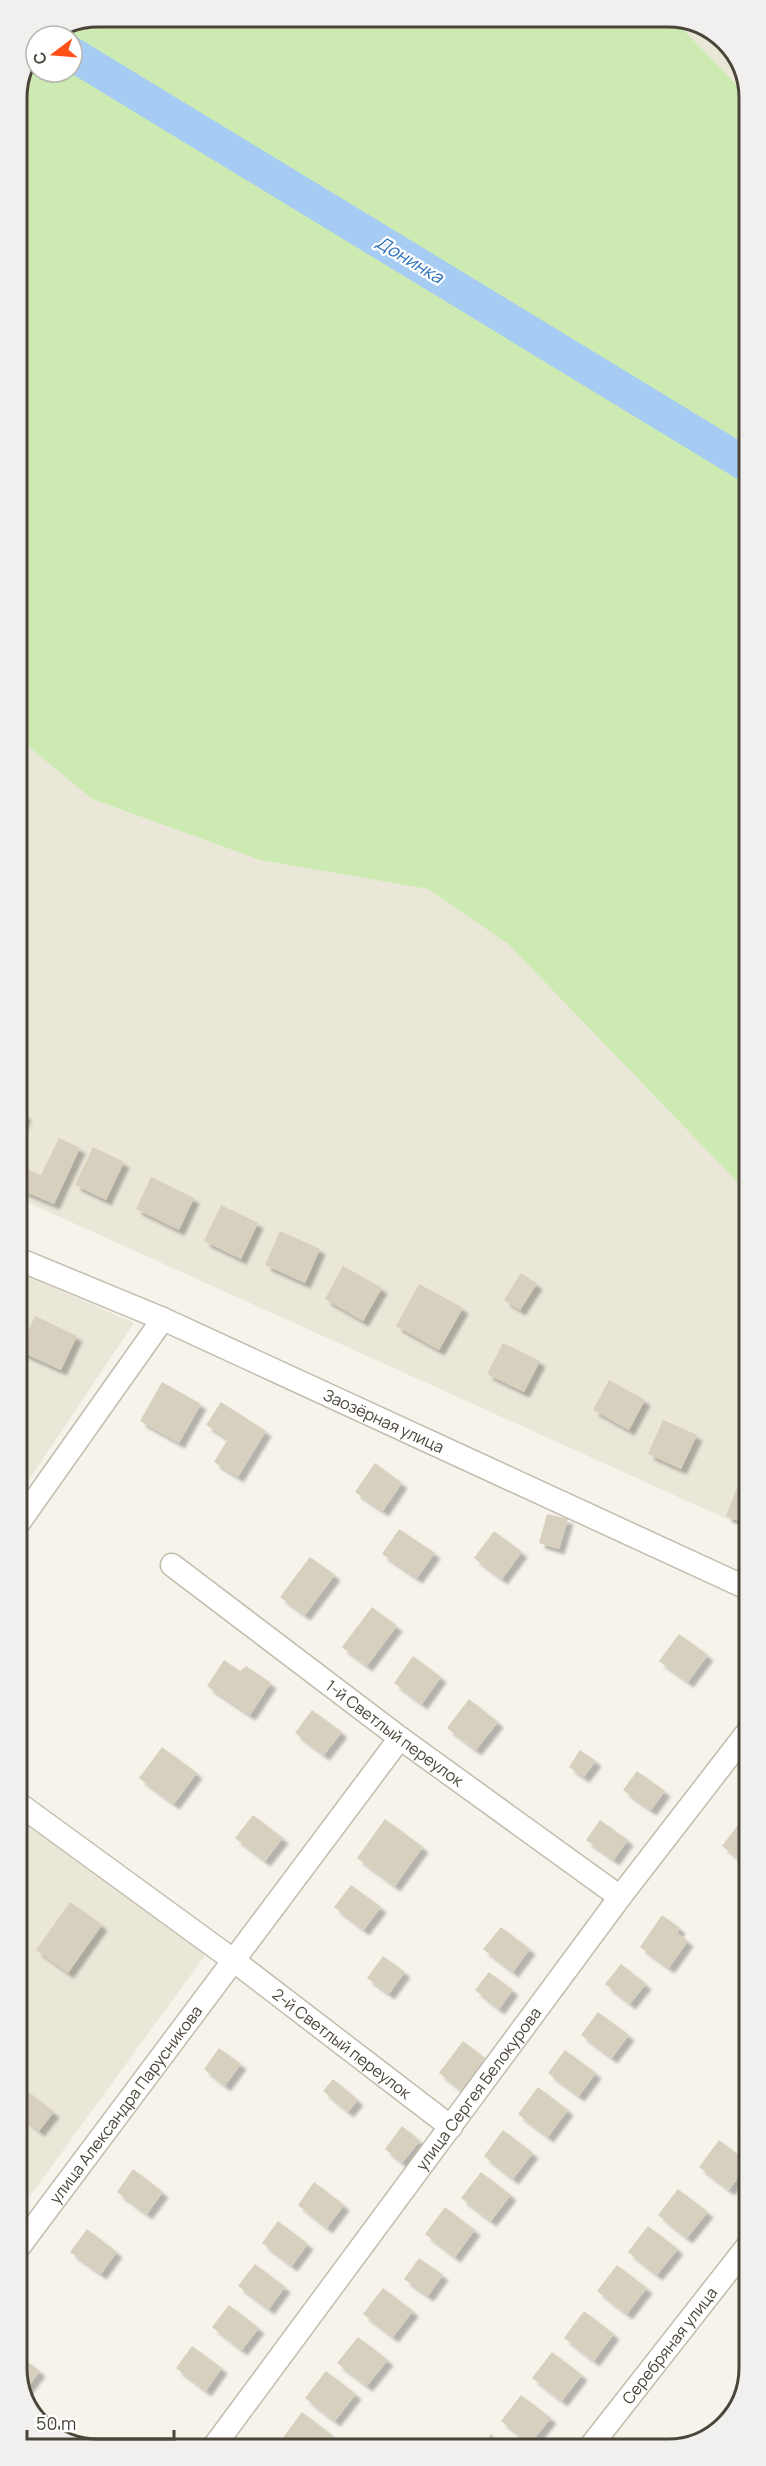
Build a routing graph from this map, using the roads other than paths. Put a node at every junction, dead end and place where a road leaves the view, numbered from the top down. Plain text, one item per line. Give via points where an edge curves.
1 (27, 1263) edge
2 (163, 1319) junction
3 (27, 1511) edge
4 (171, 1565) dead end
5 (739, 1584) edge
6 (400, 1738) junction
7 (739, 1743) edge
8 (27, 1810) edge
9 (620, 1897) junction
10 (232, 1960) junction
11 (451, 2127) junction
12 (27, 2236) edge
13 (739, 2257) edge
14 (219, 2439) edge
15 (596, 2439) edge

1 - 2 street, Заозёрная улица
2 - 3 street
2 - 5 street, Заозёрная улица
4 - 6 street, 1-й Светлый переулок
6 - 9 street, 1-й Светлый переулок
6 - 10 street
7 - 9 street, улица Сергея Белокурова
8 - 10 street, 2-й Светлый переулок
9 - 11 street, улица Сергея Белокурова
10 - 11 street, 2-й Светлый переулок
10 - 12 street, улица Александра Парусникова
11 - 14 street, улица Сергея Белокурова
13 - 15 street, Серебряная улица

